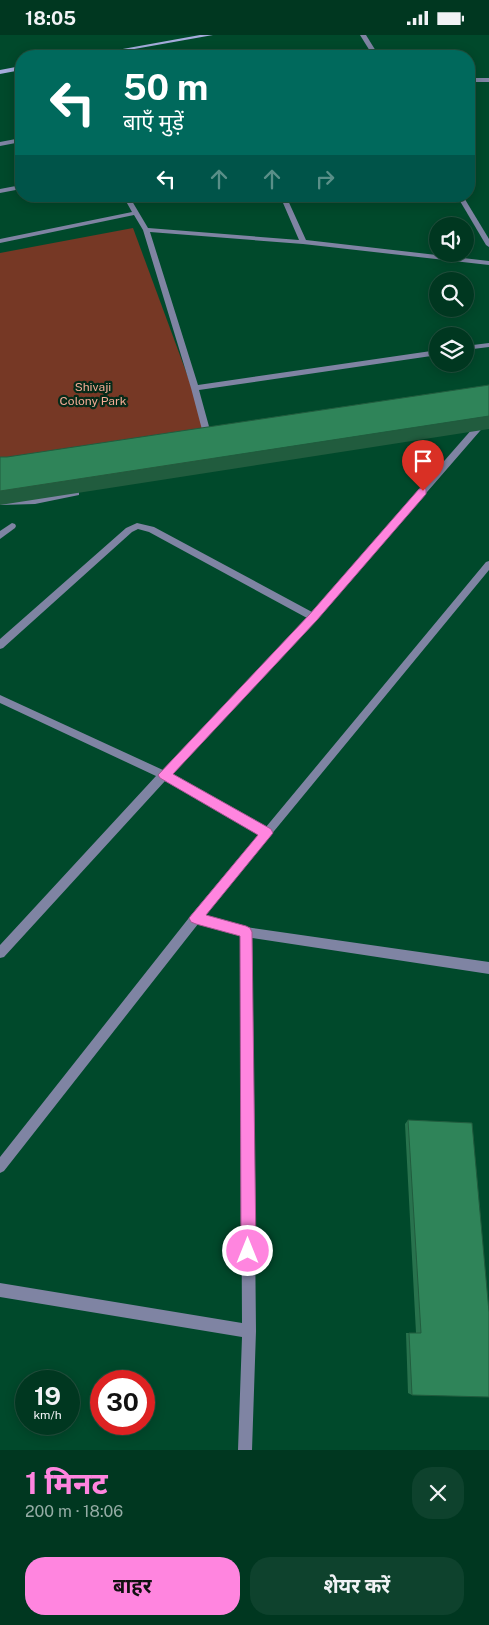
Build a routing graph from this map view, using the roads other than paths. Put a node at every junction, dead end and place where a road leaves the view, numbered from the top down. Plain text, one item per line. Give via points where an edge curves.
1 (210, 35) edge
2 (363, 35) edge
3 (122, 50) edge
4 (372, 50) edge
5 (15, 69) edge
6 (0, 72) edge
7 (475, 80) edge
8 (489, 80) edge
9 (15, 141) edge
10 (0, 144) edge
11 (15, 188) edge
12 (0, 191) edge
13 (130, 202) edge
14 (286, 202) edge
15 (464, 202) edge
16 (136, 213) junction
17 (146, 230) junction
18 (0, 241) edge
19 (303, 242) junction
20 (489, 245) edge
21 (489, 263) edge
22 (489, 345) edge
23 (474, 347) edge
24 (429, 353) edge
25 (195, 388) junction
26 (486, 421) edge
27 (465, 425) edge
28 (211, 450) edge
29 (82, 492) edge
30 (0, 502) edge
31 (12, 526) dead end
32 (0, 536) edge
33 (489, 564) edge
34 (313, 617) junction
35 (0, 645) edge
36 (0, 699) edge
37 (164, 775) junction
38 (267, 833) junction
39 (196, 918) junction
40 (246, 932) junction
41 (0, 953) edge
42 (489, 968) edge
43 (0, 1167) edge
44 (0, 1290) edge
45 (249, 1331) junction
46 (245, 1450) edge

1 - 3 main road
2 - 4 street
5 - 6 main road
7 - 8 street
9 - 10 street
11 - 12 street
13 - 16 street
14 - 19 street
15 - 20 street
16 - 17 street
16 - 18 street
17 - 19 street
17 - 25 street
19 - 21 street
22 - 23 street
24 - 25 street
25 - 28 street
26 - 27 street
26 - 34 street
29 - 30 street via 35,501
31 - 32 street
33 - 38 street
34 - 35 street via 151,529 137,526
34 - 37 street
36 - 37 street
37 - 38 street
37 - 41 street
38 - 39 street
39 - 40 street
39 - 43 street
40 - 42 street
40 - 45 street
44 - 45 street
45 - 46 street

